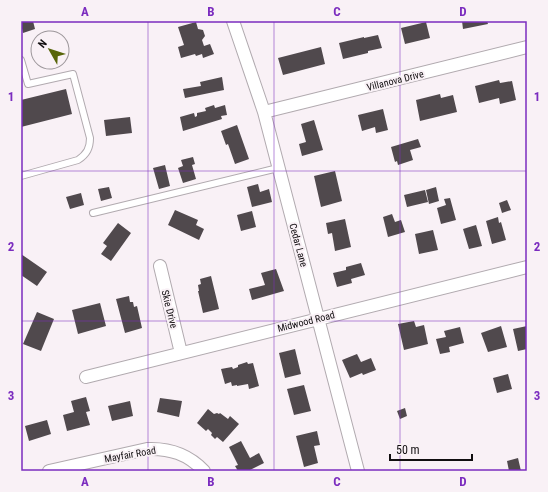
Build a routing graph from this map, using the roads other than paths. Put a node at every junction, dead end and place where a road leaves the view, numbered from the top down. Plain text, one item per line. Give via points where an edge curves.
1 (233, 21) edge
2 (527, 47) edge
3 (21, 60) edge
4 (264, 112) junction
5 (278, 168) junction
6 (21, 176) edge
7 (93, 213) dead end
8 (160, 266) dead end
9 (527, 267) edge
10 (318, 318) junction
11 (181, 353) junction
12 (86, 377) dead end
13 (49, 471) edge
14 (204, 471) edge
15 (358, 471) edge

1 - 4 street, Cedar Lane
2 - 4 street, Villanova Drive
3 - 6 lane via 28,84 73,74 90,145 84,156 78,160
4 - 5 street, Cedar Lane
5 - 7 lane
5 - 10 street, Cedar Lane
8 - 11 street, Skie Drive
9 - 10 street, Midwood Road
10 - 11 street, Midwood Road
10 - 15 street, Cedar Lane
11 - 12 street, Midwood Road
13 - 14 street, Mayfair Road via 160,448 185,455

